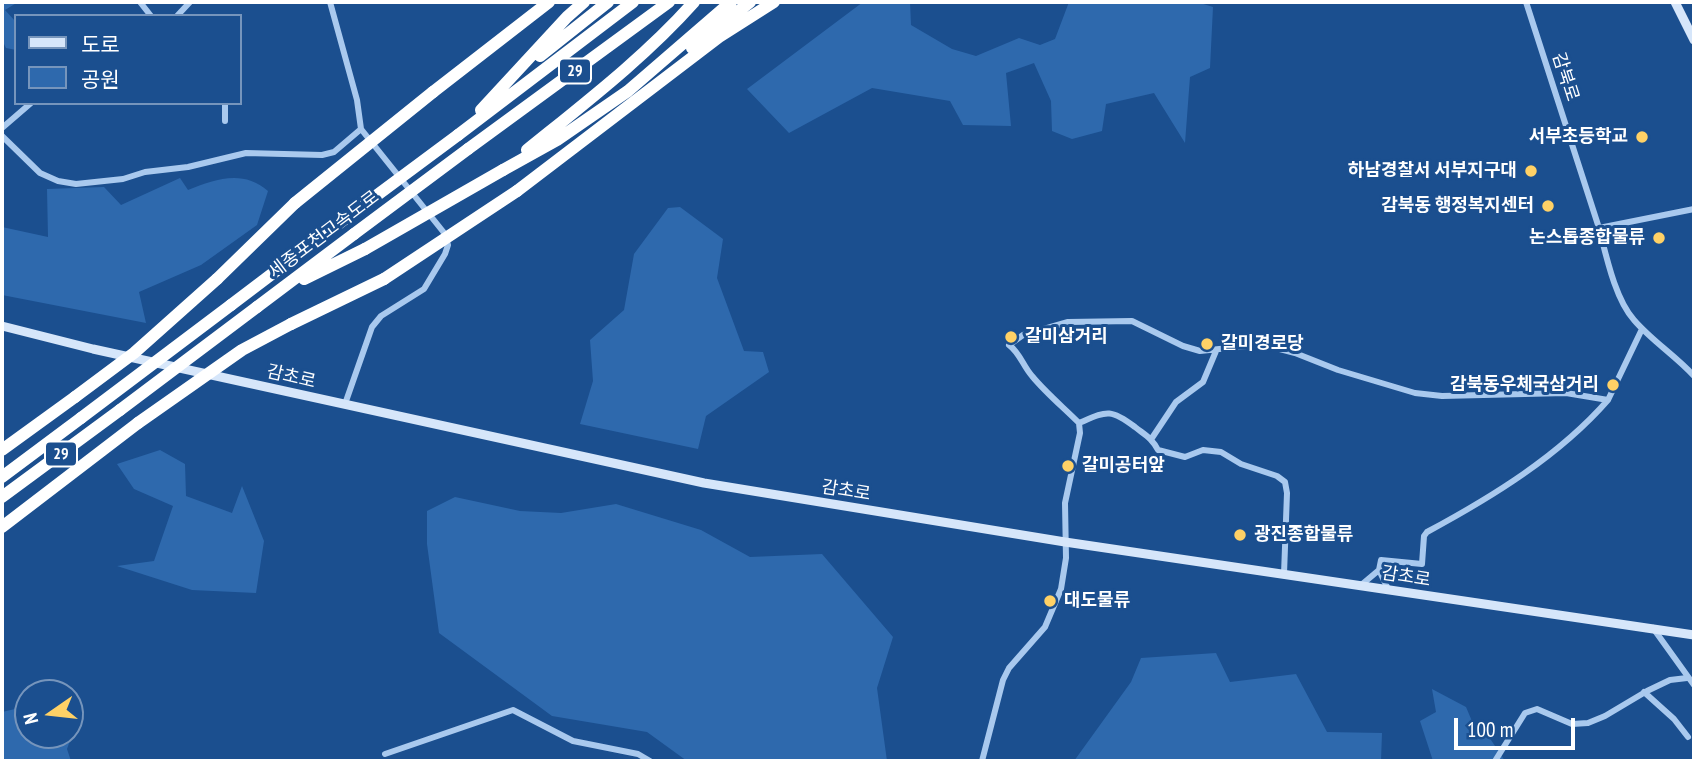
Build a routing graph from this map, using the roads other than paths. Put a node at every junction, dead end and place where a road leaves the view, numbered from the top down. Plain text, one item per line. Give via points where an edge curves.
1 (330, 2) edge
2 (541, 2) edge
3 (549, 2) edge
4 (584, 2) edge
5 (608, 2) edge
6 (634, 2) edge
7 (669, 2) edge
8 (694, 2) edge
9 (731, 2) edge
10 (750, 2) edge
11 (774, 2) edge
12 (1526, 2) edge
13 (1675, 2) edge
14 (1694, 40) edge
15 (508, 81) junction
16 (433, 92) junction
17 (29, 105) edge
18 (225, 105) edge
19 (225, 121) dead end
20 (2, 128) edge
21 (361, 129) junction
22 (458, 135) junction
23 (2, 136) edge
24 (560, 158) junction
25 (503, 170) junction
26 (1694, 209) edge
27 (1599, 228) junction
28 (272, 295) junction
29 (2, 326) edge
30 (1642, 329) junction
31 (1216, 351) junction
32 (1694, 376) edge
33 (1608, 400) junction
34 (345, 404) junction
35 (1079, 423) junction
36 (1152, 438) junction
37 (2, 450) edge
38 (2, 477) edge
39 (2, 497) edge
40 (2, 527) edge
41 (1065, 542) junction
42 (1379, 570) junction
43 (1284, 574) junction
44 (1360, 586) junction
45 (1388, 591) junction
46 (1653, 628) junction
47 (1694, 635) edge
48 (1687, 678) junction
49 (1694, 685) edge
50 (1644, 692) junction
51 (1688, 737) dead end
52 (385, 754) dead end
53 (650, 761) edge
54 (982, 761) edge
55 (1495, 761) edge

1 - 21 street
2 - 16 highway
3 - 16 highway
4 - 15 highway
5 - 15 highway
6 - 22 highway, 세종포천고속도로 / 29
7 - 28 highway, 세종포천고속도로 / 29, bridge
8 - 25 highway via 617,76
9 - 25 highway via 628,91
10 - 24 highway
11 - 24 highway via 719,37
12 - 27 street, 감북로
13 - 14 main road
15 - 22 highway
16 - 37 highway, bridge via 295,203 134,353
17 - 20 street
18 - 19 street
21 - 23 street via 334,152 323,155 246,153 123,179 76,184 40,173
21 - 34 street via 445,234 447,244 424,289 381,316 373,327
22 - 38 highway, 세종포천고속도로 / 29, bridge
24 - 40 highway, bridge via 384,279 242,350
25 - 28 highway, bridge
26 - 27 street
27 - 30 street, 감북로 via 1622,300
28 - 39 highway, 세종포천고속도로 / 29, bridge
29 - 34 main road, 감초로
30 - 32 street, 감북로
30 - 33 street
31 - 33 street via 1258,345 1276,348 1429,395 1566,393
31 - 35 street via 1183,346 1132,321 1068,322 1009,345 1029,373
31 - 36 street via 1203,382 1176,402
33 - 42 street via 1526,473 1427,532 1422,564 1381,560
34 - 41 main road, 감초로 via 704,483
35 - 36 street via 1102,413 1119,414
35 - 41 street via 1065,503
36 - 43 street via 1158,450 1172,455 1221,452 1284,482
41 - 43 main road, 감초로
41 - 54 street via 1061,589 1045,627 1003,680
42 - 44 street
42 - 45 street
43 - 44 main road, 감초로
44 - 45 main road, 감초로
45 - 46 main road, 감초로
46 - 47 main road, 감초로
46 - 48 street
48 - 49 street
48 - 50 street
50 - 51 street
50 - 55 street via 1588,723 1572,724 1537,709 1525,713
52 - 53 street via 513,710 573,741 638,754

